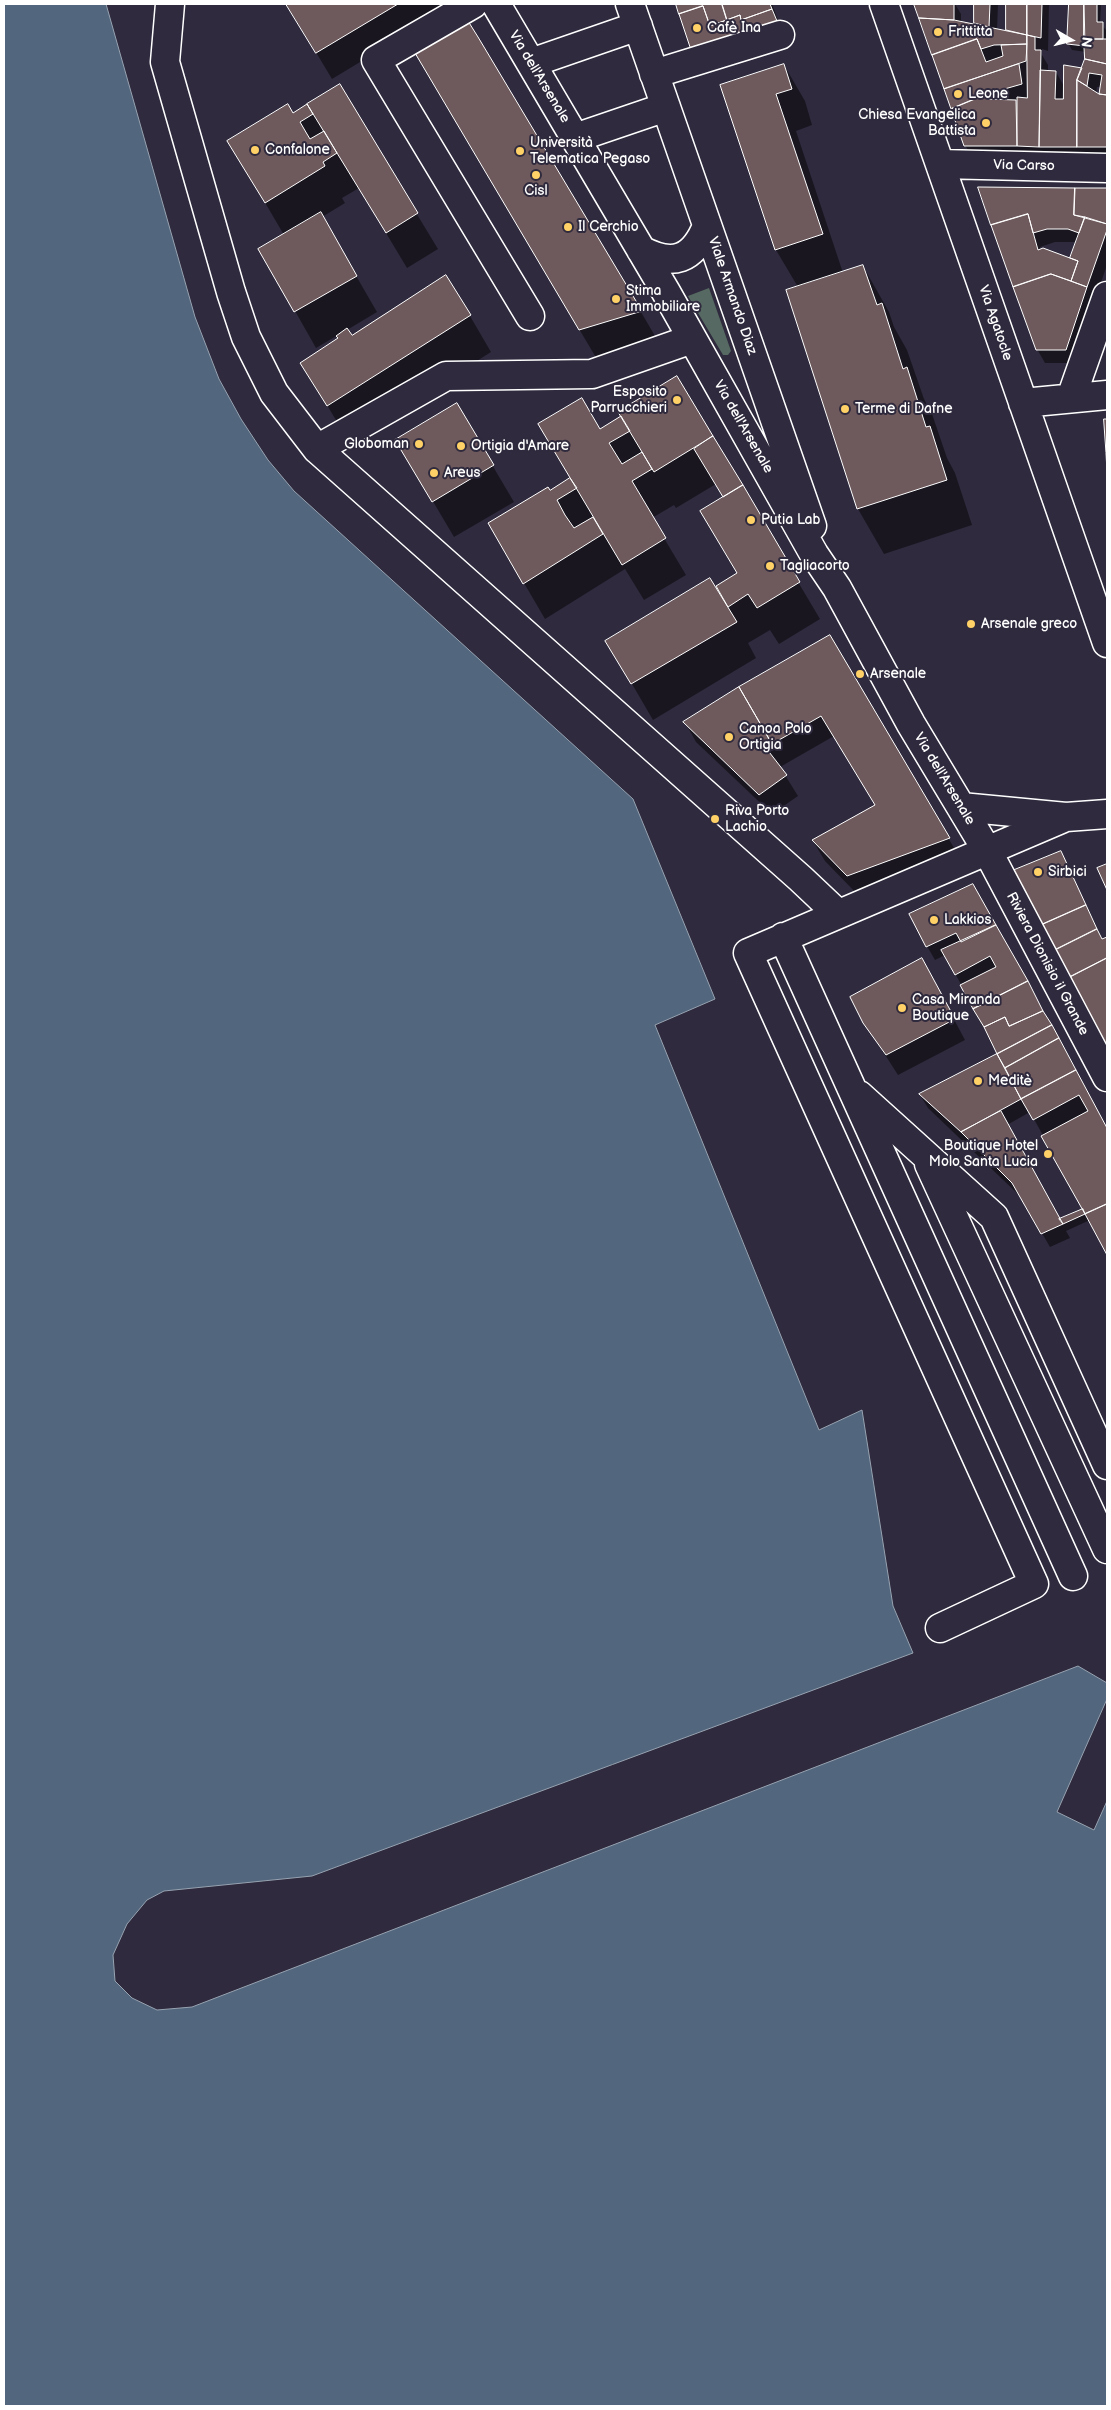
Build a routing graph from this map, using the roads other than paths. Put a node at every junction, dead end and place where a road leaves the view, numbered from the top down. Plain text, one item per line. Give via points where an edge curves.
1 (170, 4) edge
2 (473, 4) edge
3 (496, 4) edge
4 (884, 4) edge
5 (634, 15) edge
6 (780, 35) dead end
7 (531, 63) junction
8 (654, 74) junction
9 (666, 107) junction
10 (576, 138) junction
11 (940, 164) junction
12 (1107, 168) edge
13 (707, 226) junction
14 (641, 250) junction
15 (1107, 296) edge
16 (530, 316) dead end
17 (692, 338) junction
18 (1107, 395) edge
19 (1071, 398) junction
20 (1023, 403) junction
21 (317, 449) junction
22 (836, 588) junction
23 (1100, 599) edge
24 (1107, 643) edge
25 (961, 807) junction
26 (1107, 814) edge
27 (1066, 817) junction
28 (988, 852) junction
29 (837, 913) junction
30 (783, 937) junction
31 (1107, 1077) edge
32 (853, 1090) junction
33 (818, 1106) junction
34 (923, 1151) junction
35 (1066, 1460) junction
36 (1106, 1461) edge
37 (1021, 1462) junction
38 (979, 1463) junction
39 (1107, 1550) edge
40 (1073, 1576) dead end
41 (940, 1628) dead end

1 - 21 street via 165,62 231,292 246,337 274,393
2 - 16 street via 376,60
3 - 7 street, Via dell'Arsenale
4 - 11 street, Via Agatocle
5 - 7 street
5 - 8 street, Viale Armando Diaz
6 - 8 street
7 - 10 street, Via dell'Arsenale
8 - 9 street, Viale Armando Diaz
9 - 10 street
9 - 13 street, Viale Armando Diaz
10 - 14 street, Via dell'Arsenale
11 - 12 street, Via Carso
11 - 20 street, Via Agatocle
13 - 14 street via 695,247 685,255 661,260
13 - 22 street, Viale Armando Diaz
14 - 17 street, Via dell'Arsenale
15 - 19 street
17 - 21 street via 592,374 446,376
17 - 22 street, Via dell'Arsenale
18 - 19 street
19 - 20 street
20 - 23 street, Via Agatocle
21 - 29 street
22 - 25 street, Via dell'Arsenale
23 - 24 street, Via Agatocle
25 - 27 street
25 - 28 street, Via dell'Arsenale
26 - 27 street
27 - 28 street
28 - 29 street
28 - 31 street, Riviera Dionisio il Grande
29 - 30 street
30 - 32 street
30 - 33 street via 748,953
32 - 33 street
32 - 34 street
32 - 37 street
33 - 38 street
34 - 35 street
34 - 36 street via 994,1217
35 - 36 street
35 - 37 street
35 - 39 street
37 - 38 street
37 - 40 street
38 - 41 street via 1034,1584

